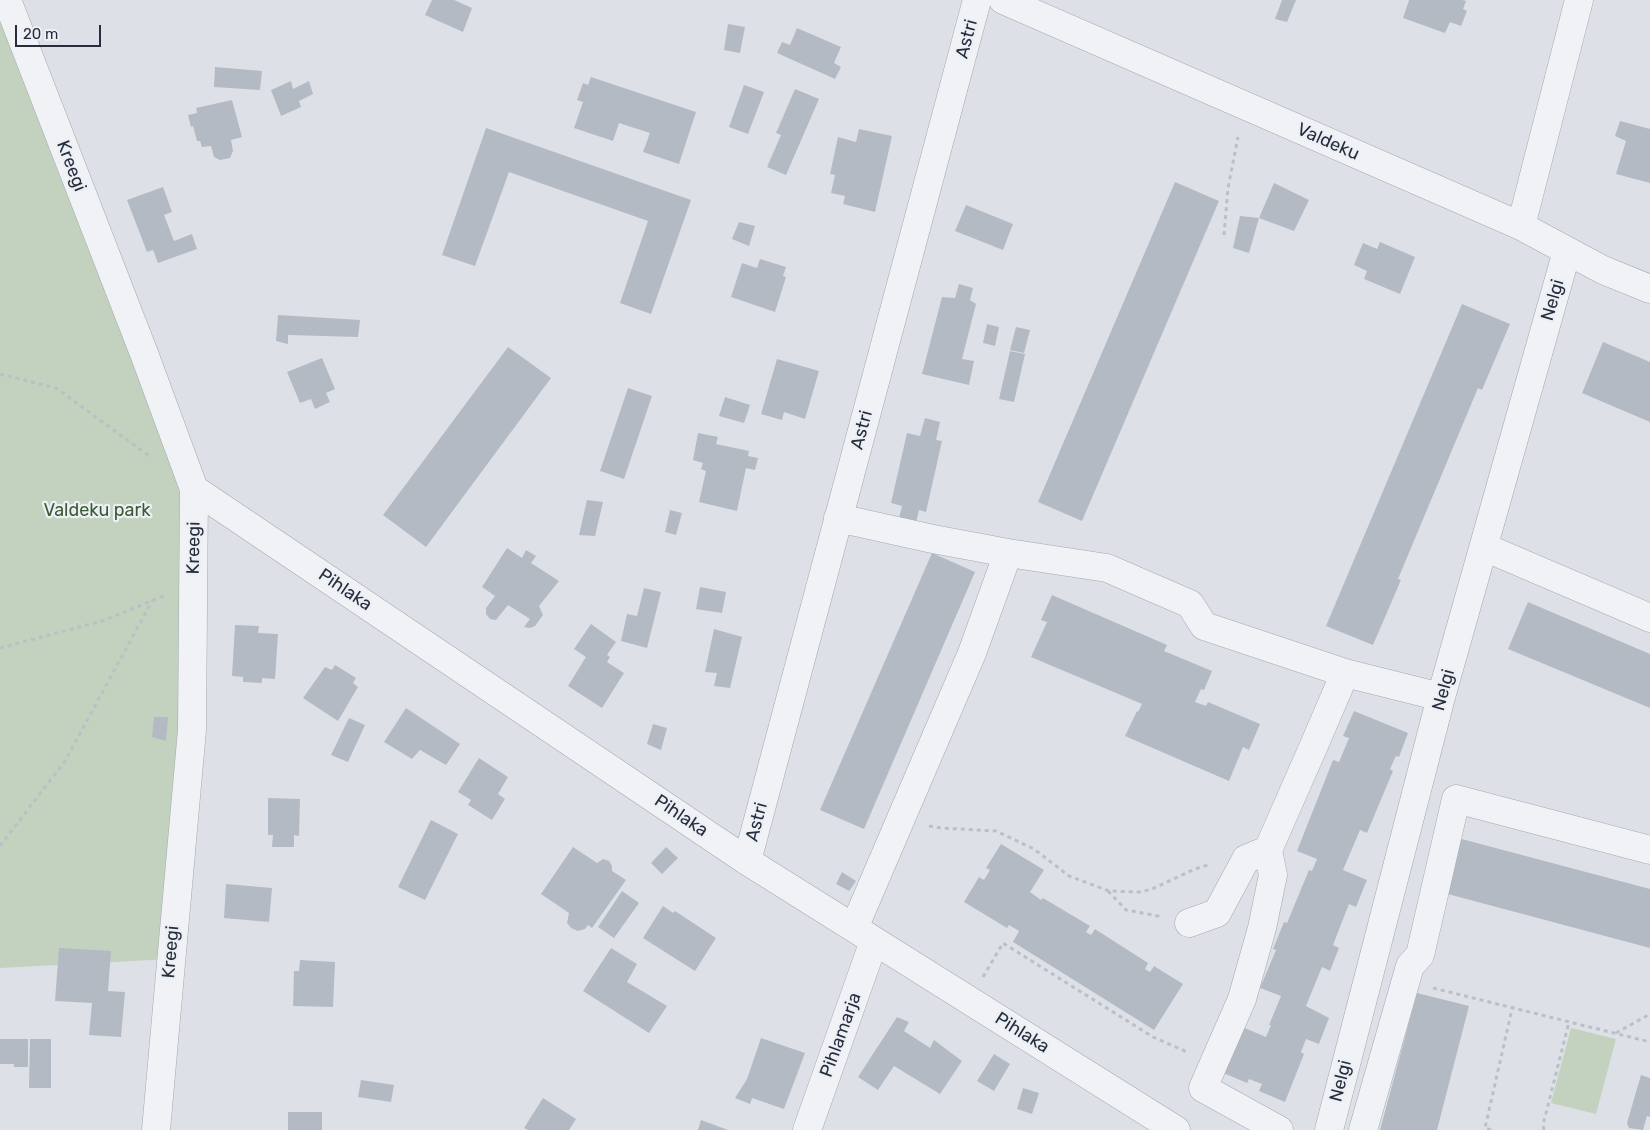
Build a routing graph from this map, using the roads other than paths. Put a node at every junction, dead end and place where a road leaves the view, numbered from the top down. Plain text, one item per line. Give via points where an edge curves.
1 (7, 0) edge
2 (977, 0) edge
3 (1003, 0) edge
4 (1579, 0) edge
5 (1521, 226) junction
6 (1567, 252) junction
7 (1650, 289) edge
8 (194, 489) junction
9 (838, 518) junction
10 (1484, 547) junction
11 (1008, 553) junction
12 (1650, 618) edge
13 (1345, 674) junction
14 (1441, 698) junction
15 (1650, 850) edge
16 (1257, 855) junction
17 (747, 861) junction
18 (1189, 923) road end
19 (864, 934) junction
20 (156, 1130) edge
21 (807, 1130) edge
22 (1176, 1130) edge
23 (1279, 1130) edge
24 (1329, 1130) edge
25 (1363, 1130) edge

1 - 8 street, Kreegi
2 - 9 street, Astri
3 - 5 street, Valdeku
4 - 5 street
5 - 6 street, Valdeku
6 - 7 street, Valdeku
6 - 10 street, Nelgi
8 - 17 street, Pihlaka
8 - 20 street, Kreegi via 192,730
9 - 11 street
9 - 17 street, Astri
10 - 12 street
10 - 14 street, Nelgi
11 - 13 street via 1107,568 1190,604 1204,626
11 - 19 street, Pihlamarja via 972,653 900,821
13 - 14 street
13 - 16 street via 1316,744
14 - 24 street, Nelgi
15 - 25 street via 1456,798 1420,955 1410,966
16 - 18 street via 1218,912
16 - 23 street via 1273,875 1262,928 1242,999 1203,1088
17 - 19 street, Pihlaka
19 - 21 street, Pihlamarja
19 - 22 street, Pihlaka

